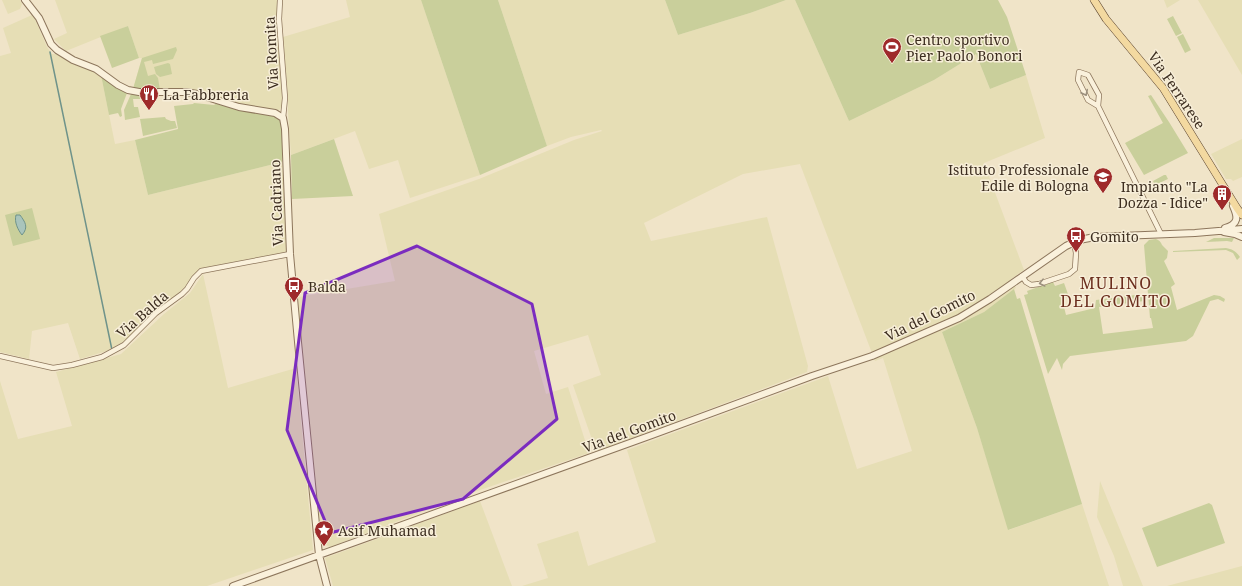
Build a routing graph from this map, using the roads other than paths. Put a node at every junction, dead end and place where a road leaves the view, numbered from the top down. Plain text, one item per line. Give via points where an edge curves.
1 (25, 0) edge
2 (280, 0) edge
3 (1094, 0) edge
4 (1098, 106) junction
5 (280, 116) junction
6 (1232, 199) junction
7 (1242, 207) edge
8 (1242, 215) edge
9 (1242, 229) edge
10 (1216, 231) junction
11 (1161, 234) junction
12 (1242, 237) edge
13 (1074, 242) junction
14 (290, 254) junction
15 (1022, 276) junction
16 (0, 356) edge
17 (319, 555) junction
18 (233, 586) edge
19 (327, 586) edge

1 - 5 street via 39,18 51,44 57,50 96,69 128,90 186,92
2 - 5 street, Via Romita via 284,104
3 - 6 main road, Via Ferrarese via 1111,25 1163,88
4 -> 4 street via 1099,95 1088,75 1079,72 1078,80 1088,100
4 - 11 street
5 - 14 street, Via Cadriano via 285,129
6 - 7 main road, Via Ferrarese
6 - 8 main road, Via Ferrarese
6 - 10 street, Via Ferrarese via 1237,220 1231,226
9 - 10 street, Via del Gomito
10 - 11 street, Via del Gomito
10 - 12 street, Via del Gomito
11 - 13 street, Via del Gomito via 1095,237
13 - 15 street, Via del Gomito
13 -> 15 street via 1075,269 1070,274 1030,285
14 - 16 street, Via Balda via 201,271 182,294 156,314 124,345 102,357 52,368
14 - 17 street, Via Cadriano
15 - 17 street, Via del Gomito via 964,315 872,356
17 - 18 street, Via del Gomito
17 - 19 street, Via Cadriano

